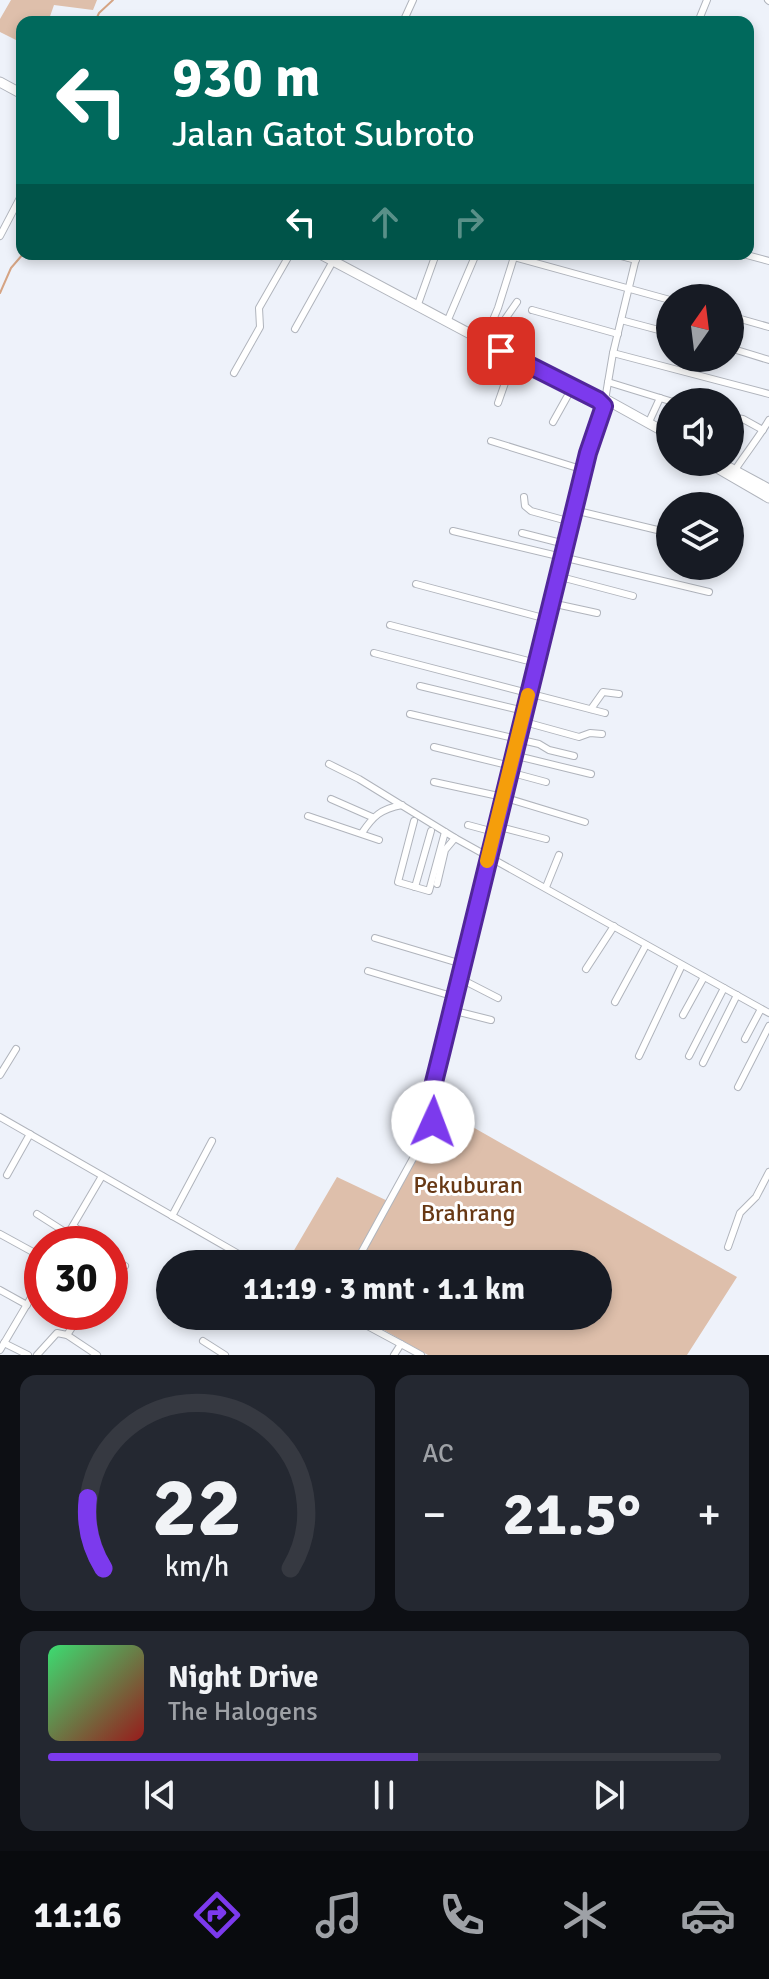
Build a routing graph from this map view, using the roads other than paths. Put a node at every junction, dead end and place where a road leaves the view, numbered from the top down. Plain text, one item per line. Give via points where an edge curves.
1 (16, 205) edge
2 (0, 236) edge
3 (287, 260) edge
4 (331, 260) edge
5 (335, 260) edge
6 (434, 260) edge
7 (473, 260) edge
8 (513, 260) edge
9 (525, 260) edge
10 (635, 260) edge
11 (629, 289) junction
12 (656, 296) edge
13 (517, 302) dead end
14 (417, 307) junction
15 (532, 310) dead end
16 (621, 320) junction
17 (744, 320) edge
18 (447, 322) junction
19 (769, 327) edge
20 (295, 329) dead end
21 (656, 329) edge
22 (618, 334) junction
23 (486, 342) junction
24 (744, 352) edge
25 (613, 353) junction
26 (514, 357) junction
27 (769, 360) edge
28 (234, 373) dead end
29 (608, 382) junction
30 (572, 388) junction
31 (769, 394) edge
32 (656, 397) edge
33 (602, 401) junction
34 (498, 403) dead end
35 (656, 406) edge
36 (744, 420) edge
37 (769, 420) edge
38 (553, 422) dead end
39 (647, 424) junction
40 (656, 429) edge
41 (656, 430) edge
42 (763, 430) junction
43 (491, 441) dead end
44 (744, 457) edge
45 (584, 470) junction
46 (735, 476) edge
47 (737, 476) edge
48 (769, 489) edge
49 (524, 497) dead end
50 (769, 498) edge
51 (574, 510) junction
52 (571, 522) junction
53 (656, 530) edge
54 (453, 531) dead end
55 (522, 533) dead end
56 (565, 544) junction
57 (562, 558) junction
58 (557, 576) junction
59 (416, 584) dead end
60 (709, 592) dead end
61 (633, 596) dead end
62 (551, 603) junction
63 (597, 613) dead end
64 (547, 619) junction
65 (390, 625) dead end
66 (374, 653) dead end
67 (536, 663) junction
68 (420, 686) dead end
69 (528, 694) junction
70 (619, 694) dead end
71 (591, 709) junction
72 (524, 711) junction
73 (605, 713) dead end
74 (410, 714) dead end
75 (521, 721) junction
76 (602, 734) dead end
77 (517, 740) junction
78 (434, 747) dead end
79 (513, 755) junction
80 (574, 756) dead end
81 (329, 764) dead end
82 (510, 769) junction
83 (591, 774) dead end
84 (434, 782) dead end
85 (546, 782) dead end
86 (503, 797) junction
87 (331, 799) dead end
88 (402, 805) junction
89 (308, 816) dead end
90 (372, 817) junction
91 (414, 821) dead end
92 (585, 822) dead end
93 (468, 825) dead end
94 (495, 829) junction
95 (431, 831) dead end
96 (445, 832) junction
97 (362, 833) junction
98 (455, 838) junction
99 (546, 839) dead end
100 (379, 840) dead end
101 (488, 855) junction
102 (559, 855) dead end
103 (437, 884) dead end
104 (415, 887) junction
105 (546, 887) junction
106 (614, 926) junction
107 (375, 938) dead end
108 (646, 945) junction
109 (462, 964) junction
110 (682, 965) junction
111 (586, 969) dead end
112 (368, 971) dead end
113 (704, 977) junction
114 (459, 978) junction
115 (724, 988) junction
116 (737, 995) junction
117 (455, 997) junction
118 (498, 998) dead end
119 (615, 1002) dead end
120 (761, 1009) junction
121 (451, 1010) junction
122 (769, 1013) edge
123 (683, 1015) dead end
124 (491, 1020) dead end
125 (769, 1026) edge
126 (745, 1039) dead end
127 (16, 1049) dead end
128 (639, 1056) dead end
129 (689, 1056) dead end
130 (703, 1063) dead end
131 (0, 1075) edge
132 (738, 1087) dead end
133 (0, 1117) edge
134 (30, 1134) junction
135 (212, 1141) dead end
136 (769, 1172) edge
137 (7, 1175) dead end
138 (102, 1176) junction
139 (37, 1214) dead end
140 (172, 1216) junction
141 (56, 1226) edge
142 (73, 1226) edge
143 (0, 1234) edge
144 (24, 1247) edge
145 (728, 1247) dead end
146 (232, 1250) edge
147 (363, 1250) edge
148 (0, 1290) edge
149 (24, 1303) edge
150 (24, 1310) edge
151 (70, 1330) edge
152 (375, 1330) edge
153 (67, 1335) junction
154 (401, 1344) junction
155 (2, 1346) edge
156 (28, 1355) edge
157 (37, 1355) edge
158 (97, 1355) edge
159 (204, 1355) edge
160 (225, 1355) edge
161 (394, 1355) edge
162 (421, 1355) edge

1 - 2 street
3 - 28 street via 259,308 259,331
4 - 20 street
5 - 14 main road
6 - 14 street
7 - 18 street
8 - 23 street
9 - 11 street
10 - 11 street
11 - 12 street
11 - 16 street
13 - 23 street
14 - 18 main road
15 - 22 street
16 - 21 street
16 - 22 street
17 - 19 street
18 - 23 main road
22 - 25 street
23 - 26 main road
24 - 27 street
25 - 29 street
25 - 31 street
26 - 30 main road
26 - 34 street
29 - 32 street
29 - 33 street
30 - 33 main road
30 - 38 street
33 - 39 main road
33 - 41 main road
33 - 45 street
35 - 39 street
36 - 42 street
37 - 42 street
39 - 40 main road
42 - 44 street
43 - 45 street
45 - 51 street
46 - 50 main road
47 - 48 main road
49 - 52 street via 531,511
51 - 52 street
51 - 53 street
52 - 56 street
54 - 57 street
55 - 56 street
56 - 57 street
57 - 58 street
57 - 60 street
58 - 61 street
58 - 62 street
59 - 64 street
62 - 63 street
62 - 64 street
64 - 67 street
65 - 67 street
66 - 69 street
67 - 69 street
68 - 72 street
69 - 71 street
69 - 72 street
70 - 71 street via 603,692
71 - 73 street
72 - 75 street
74 - 77 street
75 - 76 street via 579,737
75 - 77 street
77 - 79 street
77 - 80 street
78 - 82 street
79 - 82 street
79 - 83 street
81 - 88 street
82 - 85 street
82 - 86 street
84 - 86 street
86 - 92 street
86 - 94 street
87 - 90 street
88 - 90 street
88 - 96 street
89 - 97 street
90 - 97 street
91 - 104 street via 398,882
93 - 94 street
94 - 99 street
94 - 101 street
95 - 104 street
96 - 98 street
96 - 104 street via 429,891
97 - 100 street
98 - 101 street
98 - 103 street via 445,850
101 - 105 street
101 - 109 street
102 - 105 street
105 - 106 street
106 - 108 street
106 - 111 street
107 - 109 street
108 - 110 street
108 - 119 street
109 - 114 street
110 - 113 street
110 - 128 street
112 - 117 street
113 - 115 street
113 - 123 street
114 - 117 street
114 - 118 street
115 - 116 street
115 - 129 street
116 - 120 street
116 - 130 street
117 - 121 street
120 - 122 street
120 - 126 street
121 - 124 street
121 - 147 street via 433,1086 432,1124
125 - 132 street
127 - 131 street
133 - 134 street
134 - 137 street
134 - 138 street
135 - 140 street
136 - 145 street via 740,1213
138 - 140 street
138 - 142 street
139 - 141 street
140 - 146 street
143 - 144 street
148 - 149 street
150 - 155 street
151 - 153 street
152 - 154 street
153 - 157 street via 53,1334
153 - 158 street
154 - 161 street
154 - 162 street
155 - 156 street
159 - 160 street via 207,1343

